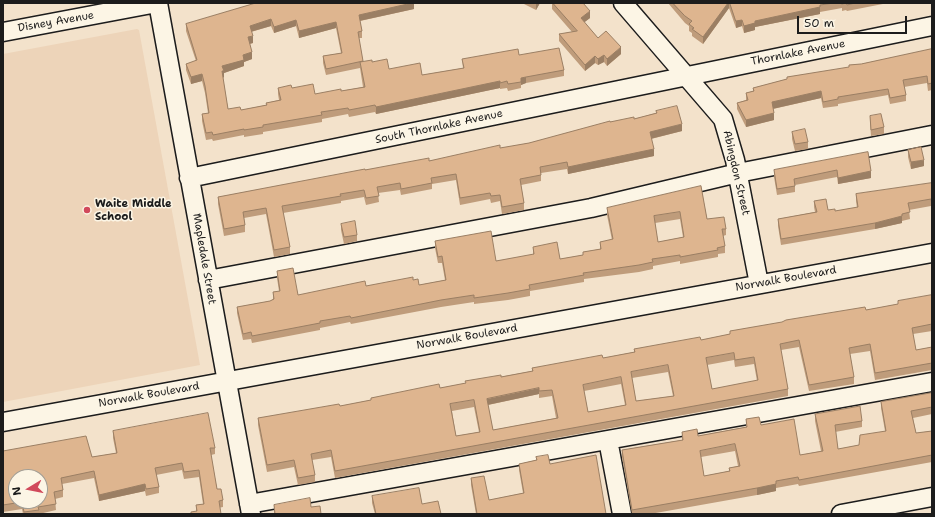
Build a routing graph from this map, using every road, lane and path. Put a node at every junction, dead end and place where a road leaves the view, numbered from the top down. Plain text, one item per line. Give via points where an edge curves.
1 (157, 3) edge
2 (623, 3) edge
3 (932, 26) edge
4 (3, 32) edge
5 (688, 76) junction
6 (932, 135) edge
7 (738, 172) junction
8 (190, 178) junction
9 (932, 253) edge
10 (208, 280) junction
11 (759, 284) junction
12 (227, 381) junction
13 (932, 382) edge
14 (3, 422) edge
15 (608, 440) junction
16 (932, 497) edge
17 (250, 509) edge
18 (622, 514) edge
19 (841, 514) edge

1 - 4 street, Disney Avenue
1 - 8 street, Mapledale Street
2 - 5 street, Abingdon Street
3 - 5 street, Thornlake Avenue
5 - 7 street, Abingdon Street via 723,119
5 - 8 street, South Thornlake Avenue
6 - 7 street
7 - 10 street via 591,208
7 - 11 street, Abingdon Street
8 - 10 street, Mapledale Street
9 - 11 street, Norwalk Boulevard
10 - 12 street, Mapledale Street
11 - 12 street, Norwalk Boulevard
12 - 14 street, Norwalk Boulevard
12 - 17 street, Mapledale Street
13 - 15 street
15 - 17 street
15 - 18 street
16 - 19 street

